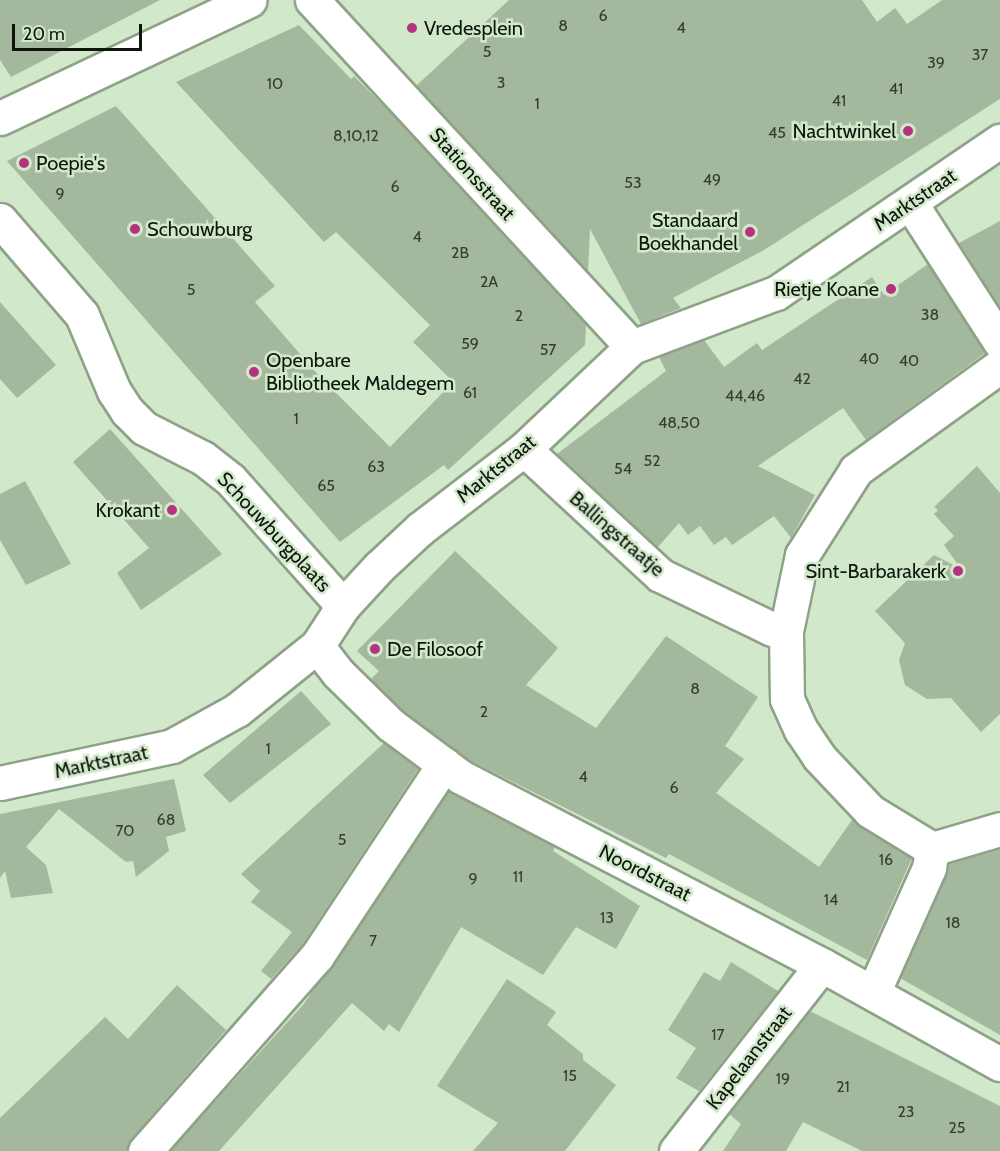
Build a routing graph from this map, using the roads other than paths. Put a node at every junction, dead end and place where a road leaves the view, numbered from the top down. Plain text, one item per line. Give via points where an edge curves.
1 (250, 0) edge
2 (312, 0) edge
3 (0, 118) edge
4 (1000, 141) edge
5 (911, 204) junction
6 (0, 220) edge
7 (1000, 342) edge
8 (632, 347) junction
9 (1000, 366) edge
10 (524, 449) junction
11 (343, 606) junction
12 (786, 631) junction
13 (317, 646) junction
14 (444, 764) junction
15 (0, 783) edge
16 (1000, 829) edge
17 (932, 849) junction
18 (822, 964) junction
19 (873, 993) junction
20 (1000, 1064) edge
21 (145, 1151) edge
22 (676, 1151) edge

1 - 3 street
2 - 8 street, Stationsstraat
4 - 5 street, Marktstraat
5 - 7 street
5 - 8 street, Marktstraat via 776,293
6 - 11 street, Schouwburgplaats via 82,315 114,391 127,411 144,428 203,458 230,479
8 - 10 street, Marktstraat
9 - 12 street via 856,470 802,555
10 - 11 street, Marktstraat via 422,528
10 - 12 street, Ballingstraatje via 660,575 772,629
11 - 13 street, Marktstraat
12 - 17 street via 787,699 819,757 870,811
13 - 14 street, Noordstraat via 338,673 391,724
13 - 15 street, Marktstraat via 237,711 172,746
14 - 18 street, Noordstraat via 461,777
14 - 21 street via 317,956
16 - 17 street
17 - 19 street via 928,868
18 - 19 street, Noordstraat
18 - 22 street, Kapelaanstraat
19 - 20 street, Noordstraat

